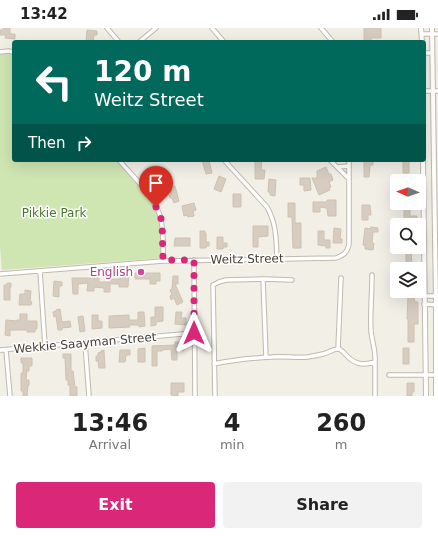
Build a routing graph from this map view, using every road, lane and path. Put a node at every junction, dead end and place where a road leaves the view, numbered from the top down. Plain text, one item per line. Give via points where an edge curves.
1 (107, 28) edge
2 (156, 28) edge
3 (212, 28) edge
4 (321, 28) edge
5 (421, 28) edge
6 (432, 28) edge
7 (422, 34) junction
8 (432, 34) junction
9 (438, 34) edge
10 (117, 40) edge
11 (141, 40) edge
12 (222, 40) edge
13 (331, 40) edge
14 (422, 40) edge
15 (0, 52) edge
16 (12, 52) edge
17 (426, 53) edge
18 (432, 53) junction
19 (426, 91) edge
20 (432, 91) junction
21 (438, 91) edge
22 (121, 162) edge
23 (226, 162) edge
24 (332, 162) edge
25 (349, 162) edge
26 (423, 162) edge
27 (336, 166) junction
28 (349, 166) junction
29 (423, 174) edge
30 (349, 180) junction
31 (426, 193) edge
32 (433, 193) junction
33 (423, 210) edge
34 (277, 259) junction
35 (163, 260) junction
36 (194, 260) junction
37 (424, 262) edge
38 (40, 271) junction
39 (0, 274) edge
40 (372, 275) dead end
41 (341, 278) dead end
42 (263, 279) junction
43 (292, 280) dead end
44 (437, 289) edge
45 (426, 296) edge
46 (437, 296) edge
47 (424, 298) edge
48 (424, 304) junction
49 (437, 305) edge
50 (437, 311) edge
51 (194, 333) junction
52 (85, 343) junction
53 (45, 346) junction
54 (338, 349) junction
55 (0, 350) edge
56 (6, 350) junction
57 (266, 357) junction
58 (375, 362) junction
59 (214, 364) junction
60 (426, 374) junction
61 (389, 375) dead end
62 (436, 375) junction
63 (10, 396) edge
64 (89, 396) edge
65 (195, 396) edge
66 (215, 396) edge
67 (375, 396) edge
68 (426, 396) edge
69 (436, 396) edge

1 - 10 street
2 - 11 street
3 - 12 street
4 - 13 street
5 - 7 street
6 - 8 street
7 - 8 street
7 - 14 street
8 - 9 street
8 - 18 street
15 - 16 street
17 - 18 street
18 - 20 street
19 - 20 street
20 - 21 street
20 - 32 street
22 - 35 street via 152,200 159,213 162,221
23 - 34 street via 267,207 272,216
24 - 27 street
25 - 28 street
26 - 29 street
27 - 28 street
27 - 30 street
28 - 30 street
30 - 34 street, Weitz Street via 348,250 336,258
31 - 32 street
32 - 44 street
33 - 37 street
34 - 36 street, Weitz Street
35 - 36 street, Weitz Street
35 - 38 street, Weitz Street
36 - 51 street
38 - 39 street, Weitz Street
38 - 53 street
40 - 58 street via 371,330
41 - 54 street
42 - 43 street
42 - 57 street
42 - 59 street via 226,280 213,285
44 - 46 street
45 - 46 street
46 - 49 street
47 - 48 street
48 - 49 street
48 - 60 street
49 - 50 street
50 - 62 street
51 - 52 street, Wekkie Saayman Street
51 - 65 street
52 - 53 street, Wekkie Saayman Street
52 - 64 street
53 - 56 street, Wekkie Saayman Street
54 - 57 street via 305,357
54 - 58 street via 355,363
55 - 56 street, Wekkie Saayman Street
56 - 63 street
57 - 59 street
58 - 67 street
59 - 66 street
60 - 61 street
60 - 62 street
60 - 68 street
62 - 69 street

